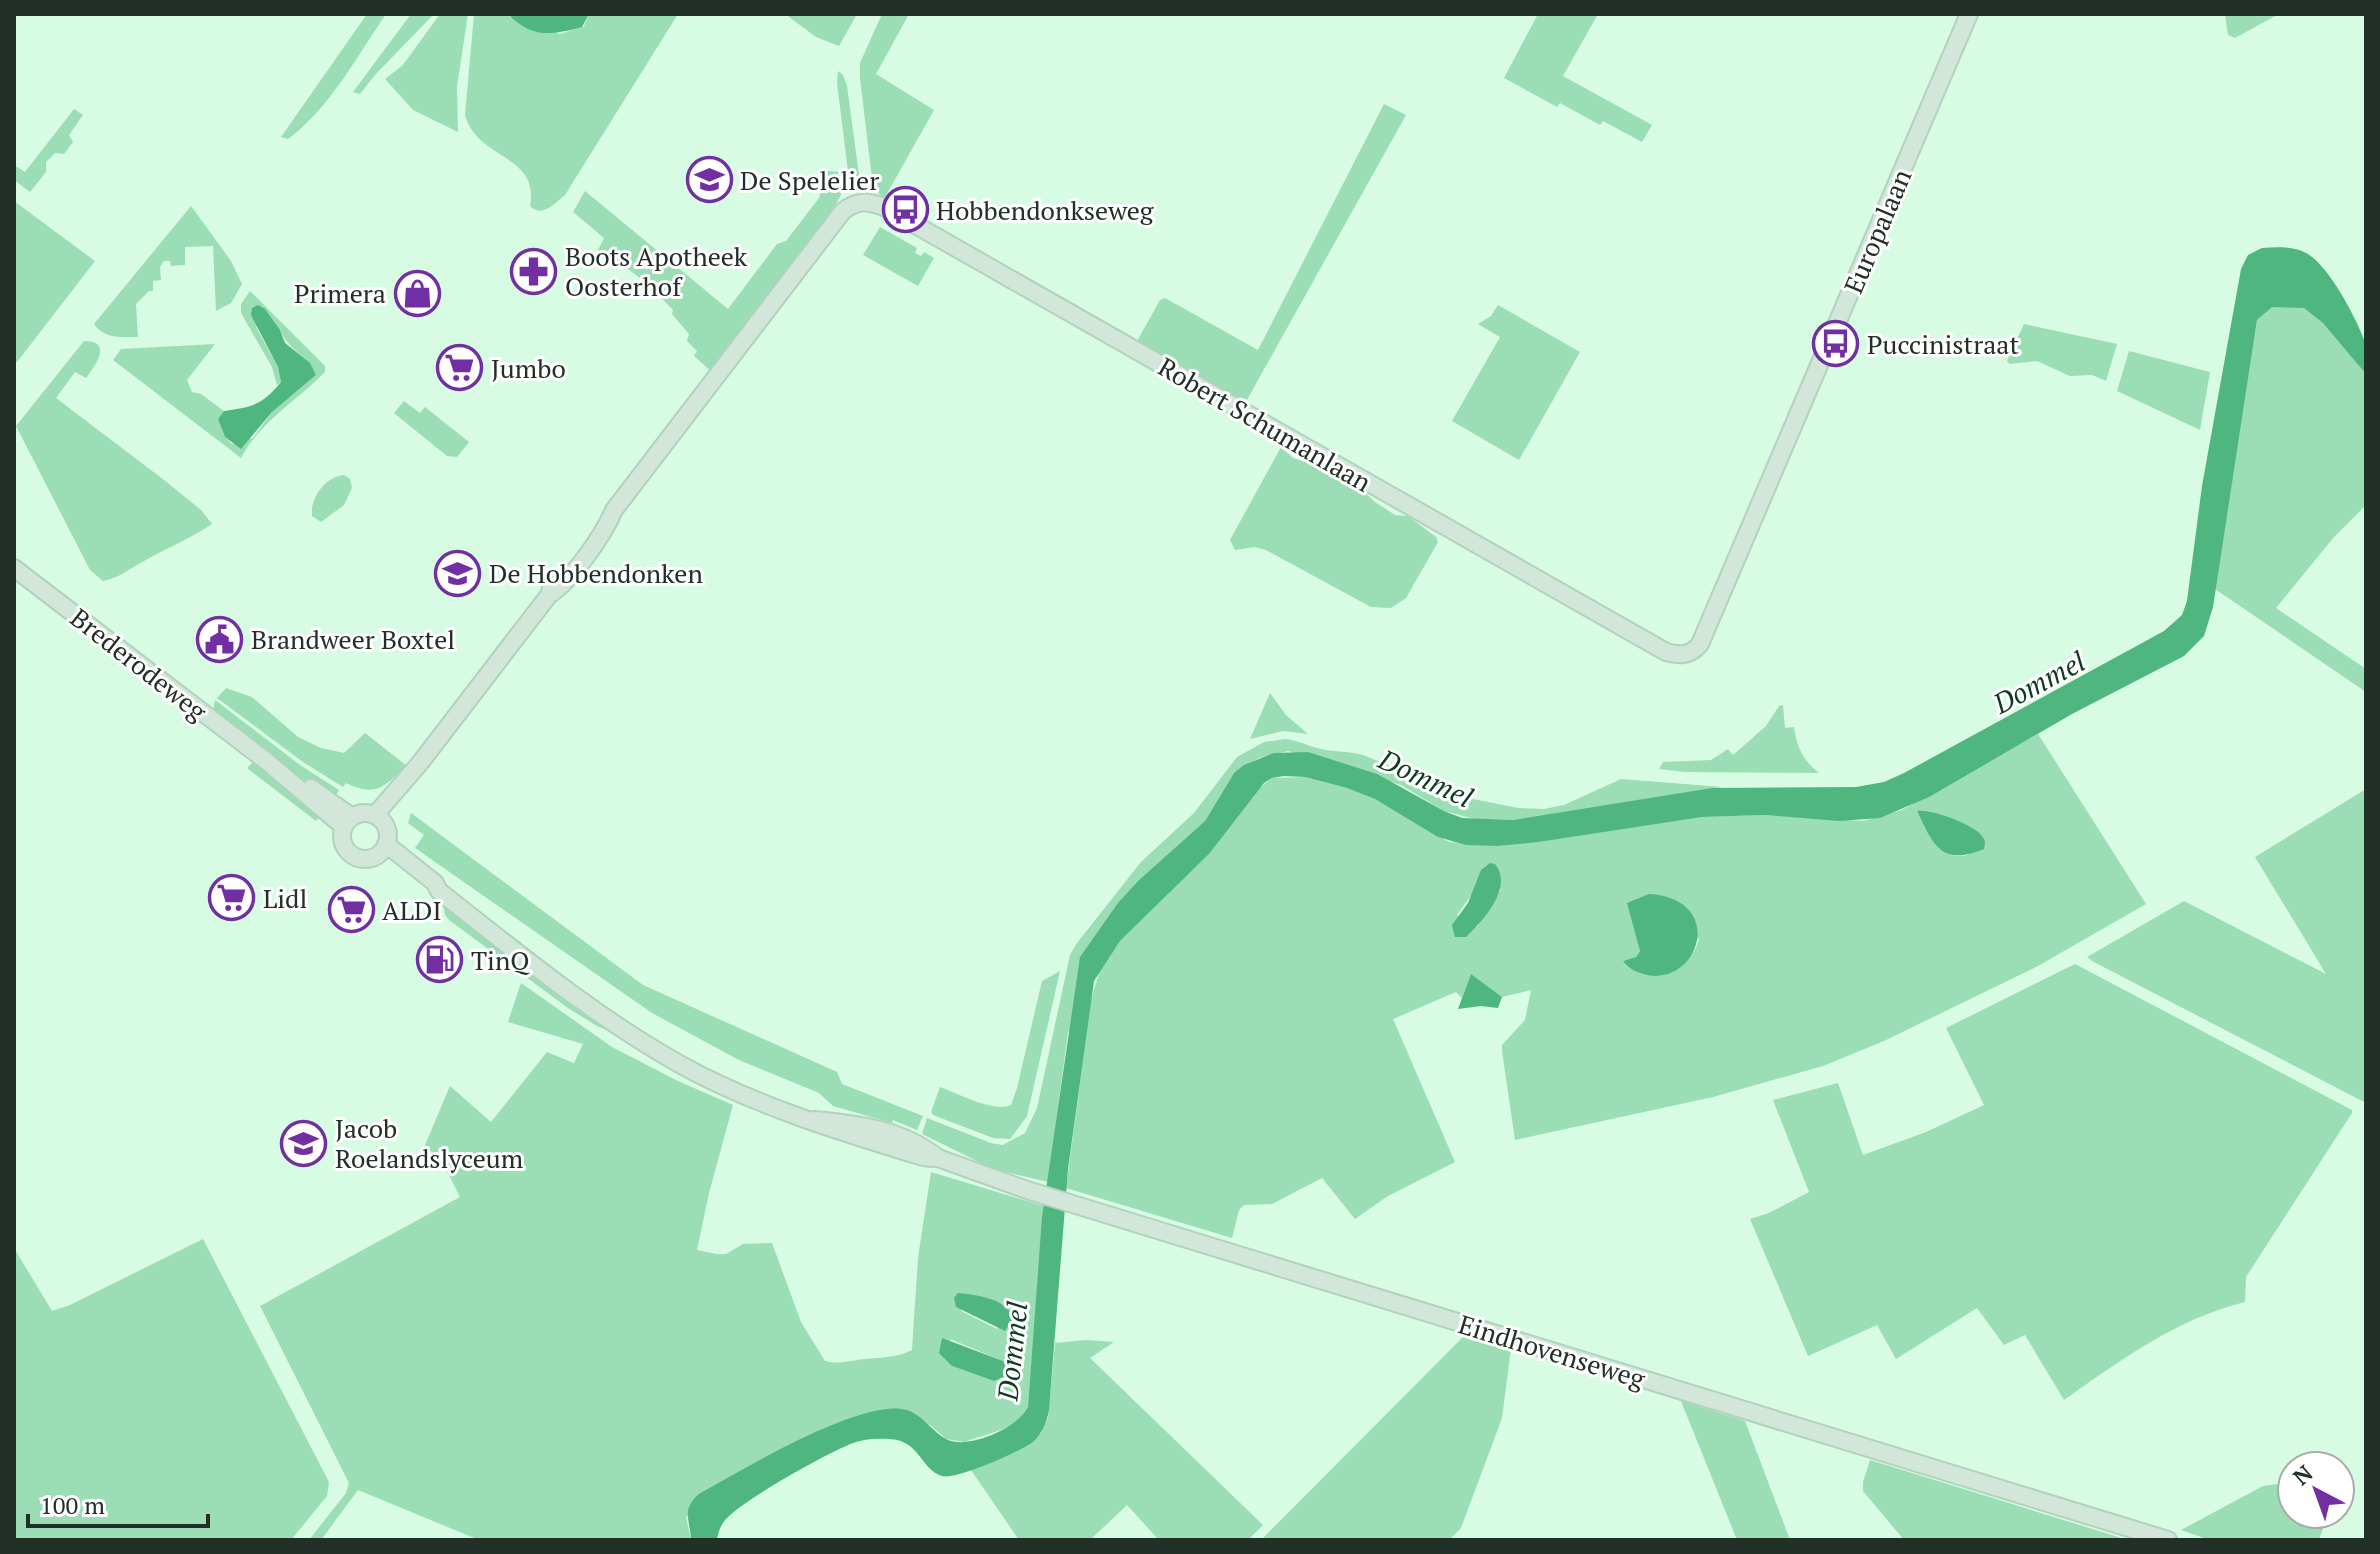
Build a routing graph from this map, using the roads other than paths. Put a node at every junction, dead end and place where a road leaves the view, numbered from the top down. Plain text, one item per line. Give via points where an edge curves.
1 (1969, 14) edge
2 (14, 568) edge
3 (1678, 656) joint
4 (380, 820) junction
5 (348, 822) junction
6 (383, 849) junction
7 (2168, 1540) edge

1 - 3 main road, Europalaan via 1700,644
2 - 5 main road, Brederodeweg via 265,760 283,767
3 - 4 main road, Robert Schumanlaan via 884,207 865,201 851,205 834,223 602,519
4 - 5 main road via 363,813
4 - 6 main road
5 - 6 main road via 344,845 352,854 365,858
6 - 7 main road, Eindhovenseweg via 428,891 439,891 609,1021 685,1067 774,1108

